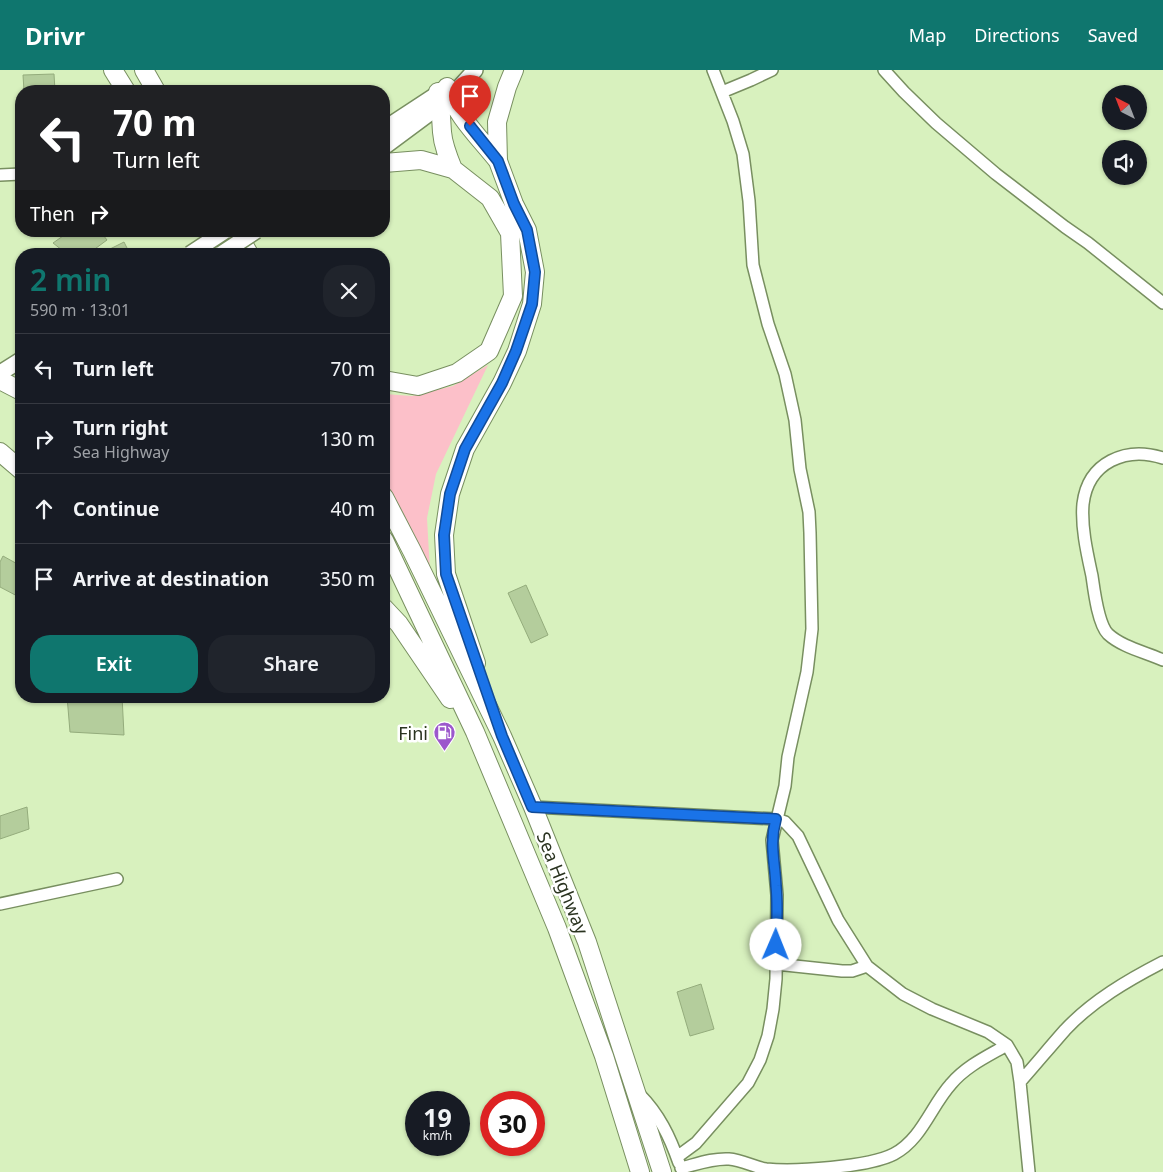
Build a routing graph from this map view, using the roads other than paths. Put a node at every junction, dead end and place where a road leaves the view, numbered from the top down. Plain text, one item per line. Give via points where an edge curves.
1 (114, 70) edge
2 (144, 70) edge
3 (514, 70) edge
4 (713, 70) edge
5 (772, 70) edge
6 (884, 70) edge
7 (473, 72) edge
8 (123, 85) edge
9 (153, 85) edge
10 (722, 92) junction
11 (444, 96) junction
12 (390, 125) edge
13 (390, 142) edge
14 (498, 161) junction
15 (390, 163) edge
16 (453, 169) junction
17 (15, 175) edge
18 (0, 176) edge
19 (211, 237) edge
20 (216, 237) edge
21 (239, 237) edge
22 (247, 237) edge
23 (199, 248) edge
24 (218, 248) edge
25 (230, 248) edge
26 (246, 248) edge
27 (1163, 303) edge
28 (15, 371) edge
29 (390, 381) edge
30 (8, 383) edge
31 (2, 452) edge
32 (1163, 458) edge
33 (15, 464) edge
34 (390, 509) edge
35 (390, 553) edge
36 (390, 614) edge
37 (1163, 660) edge
38 (474, 732) junction
39 (502, 736) junction
40 (532, 807) junction
41 (776, 819) junction
42 (117, 879) dead end
43 (0, 904) edge
44 (1163, 962) edge
45 (776, 964) junction
46 (867, 966) junction
47 (1008, 1045) junction
48 (1020, 1082) junction
49 (636, 1091) junction
50 (680, 1166) edge
51 (640, 1172) edge
52 (662, 1172) edge
53 (1029, 1172) edge

1 - 8 highway
2 - 9 highway
3 - 14 highway via 498,122
4 - 10 street
5 - 10 street
6 - 27 street via 936,123 996,174
7 - 11 main road
10 - 41 street via 743,154 753,264 791,399 809,512 810,647
11 - 12 main road
11 - 13 main road
11 - 14 highway
11 - 16 highway via 442,133
14 - 39 highway via 527,230 535,272 532,304 506,375 465,449 450,494 444,535 446,574
15 - 16 highway via 421,160
16 - 29 highway via 490,198 510,233 513,296 489,351 457,373 418,386
17 - 18 street
19 - 24 highway
20 - 23 main road, bridge
21 - 26 highway
22 - 25 main road, bridge
28 - 30 main road
31 - 33 highway
32 - 37 street via 1128,455 1109,460 1089,484 1083,504 1093,583 1104,628 1118,642
34 - 39 highway, Sea Highway
35 - 38 highway, Sea Highway
36 - 38 highway
38 - 51 highway, Sea Highway via 556,928 604,1056
39 - 40 highway, Sea Highway
40 - 41 street
40 - 49 highway, Sea Highway via 587,942
41 - 45 street via 772,850 777,895
41 - 46 street via 785,822 798,836 838,920
42 - 43 street
44 - 48 street via 1118,987 1082,1015
45 - 46 street via 842,971
45 - 50 street via 768,1036 755,1072 692,1146
46 - 47 street via 903,994 988,1032
47 - 48 street via 1017,1062
47 - 50 street via 962,1072 910,1142 884,1158 831,1168 781,1171 731,1159
48 - 53 street
49 - 50 street via 660,1119
49 - 52 highway, Sea Highway

